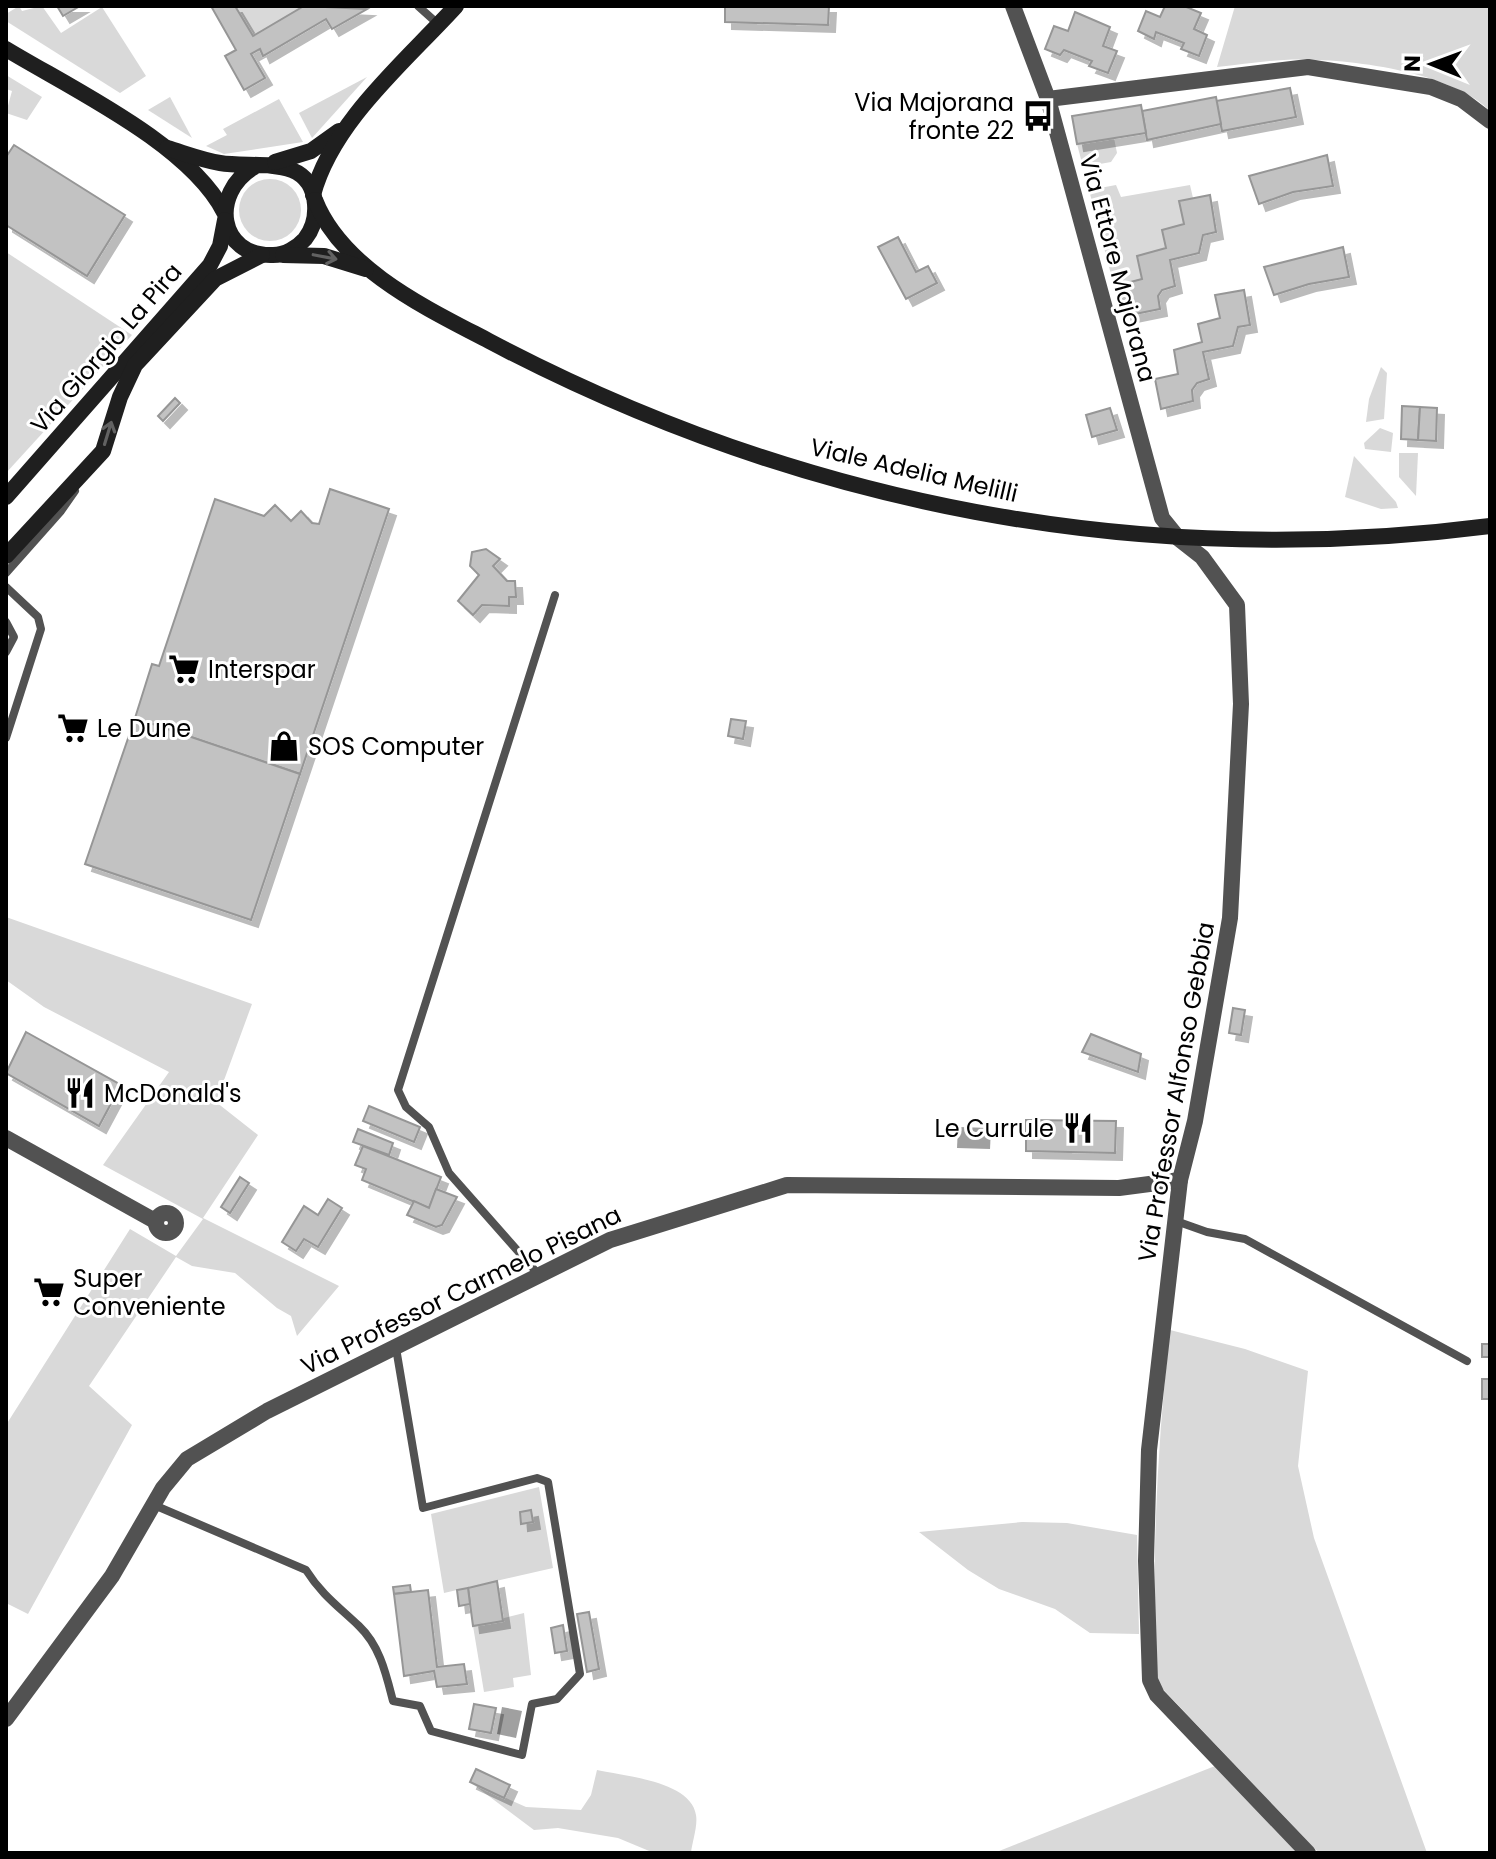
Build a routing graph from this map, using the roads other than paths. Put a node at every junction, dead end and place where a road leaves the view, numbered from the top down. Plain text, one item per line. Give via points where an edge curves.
1 (418, 6) edge
2 (456, 6) edge
3 (1013, 6) edge
4 (438, 25) junction
5 (6, 49) edge
6 (1048, 99) junction
7 (1490, 121) edge
8 (347, 125) junction
9 (167, 148) junction
10 (261, 165) junction
11 (314, 198) junction
12 (225, 216) junction
13 (270, 255) junction
14 (370, 270) junction
15 (92, 464) junction
16 (6, 497) edge
17 (1490, 526) edge
18 (1179, 539) junction
19 (6, 556) edge
20 (6, 573) edge
21 (6, 587) edge
22 (555, 595) dead end
23 (6, 622) edge
24 (6, 652) edge
25 (10, 712) edge
26 (6, 738) edge
27 (6, 1138) edge
28 (1180, 1180) junction
29 (155, 1221) dead end
30 (1175, 1221) junction
31 (540, 1275) junction
32 (396, 1347) junction
33 (1467, 1361) dead end
34 (154, 1505) junction
35 (6, 1719) edge
36 (1308, 1853) edge

1 - 4 lane
2 - 4 street
3 - 6 street, Via Ettore Majorana
4 - 8 street
5 - 9 street
6 - 7 street via 1308,67 1431,87 1461,99
6 - 18 street, Via Ettore Majorana via 1162,518
8 - 10 street via 311,151
8 - 11 street via 326,158
9 - 10 street via 211,162
9 - 12 street via 205,181
10 - 11 street via 291,169
10 - 12 street via 232,185
11 - 13 street via 312,229 303,241
11 - 14 street via 328,224
12 - 13 street via 239,243
12 - 16 street, Via Giorgio La Pira via 220,246 210,265
13 -> 14 street via 324,256
15 -> 13 street, Via Giorgio La Pira via 103,451 135,365 215,279 242,262
14 - 18 street, Viale Adelia Melilli via 462,327 571,382 729,447 947,508
15 - 19 street, Via Giorgio La Pira
15 - 20 lane via 61,511
17 - 18 street, Viale Adelia Melilli via 1358,537
18 - 28 street, Via Professor Alfonso Gebbia via 1202,557 1237,605 1241,704 1230,918
21 - 25 lane via 38,617 41,629
22 - 31 lane via 398,1090 406,1107 429,1127 449,1173
23 - 24 lane via 14,637
25 - 26 lane
27 - 29 street
28 - 30 street, Via Professor Alfonso Gebbia
28 - 31 street, Via Professor Carmelo Pisana via 1119,1188 787,1185 610,1240
30 - 33 lane via 1245,1239
30 - 36 street, Via Professor Alfonso Gebbia via 1148,1464 1150,1680 1157,1695
31 - 32 street, Via Professor Carmelo Pisana
32 - 34 street, Via Professor Carmelo Pisana via 205,1446 173,1473
32 - 34 lane via 423,1508 537,1478 548,1482 580,1674 557,1699 532,1704 522,1755 431,1731 420,1706 393,1701 382,1659 361,1628 320,1593 306,1570
34 - 35 street, Via Professor Carmelo Pisana via 112,1576

